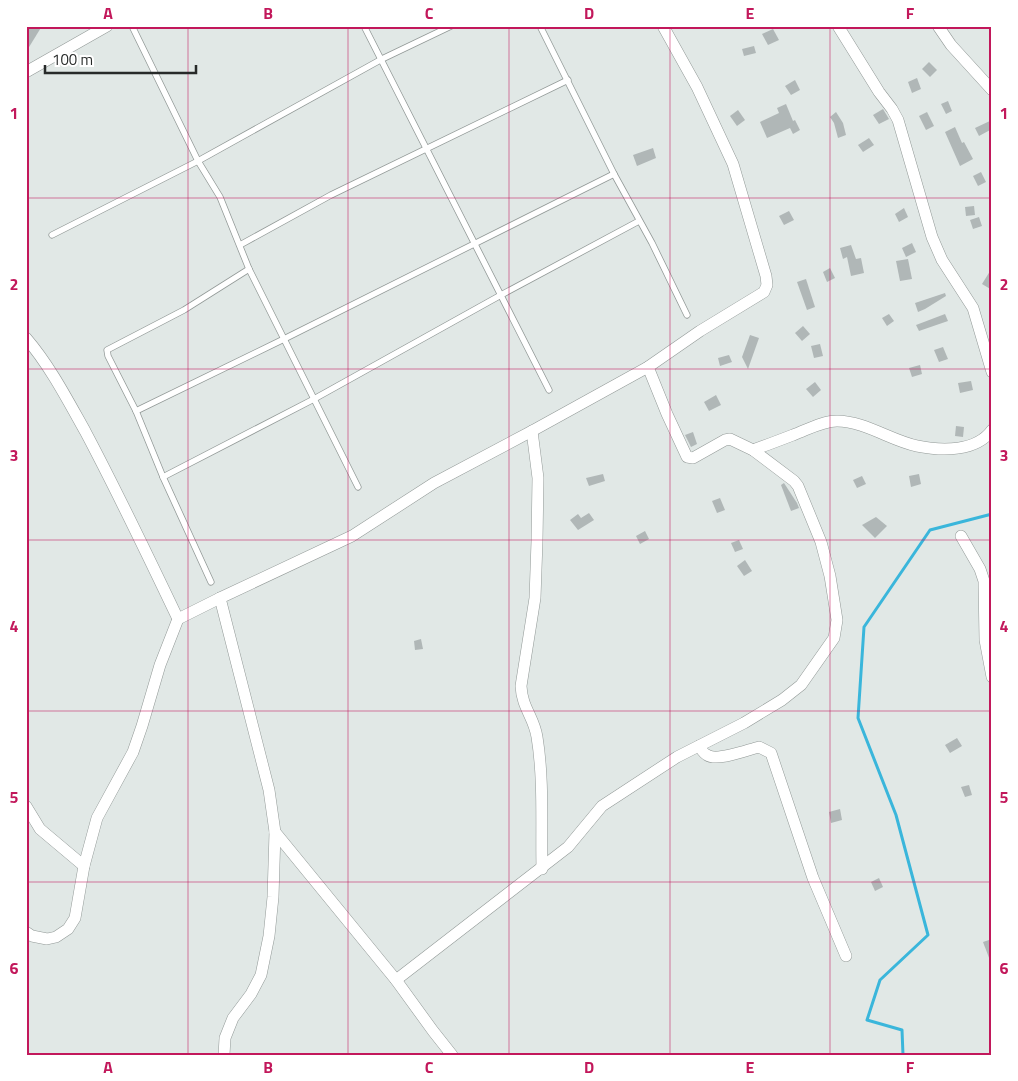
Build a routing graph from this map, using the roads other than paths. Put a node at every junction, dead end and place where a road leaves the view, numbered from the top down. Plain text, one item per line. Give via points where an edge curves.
1 (108, 26) edge
2 (132, 26) edge
3 (364, 26) edge
4 (450, 26) edge
5 (540, 26) edge
6 (663, 26) edge
7 (838, 26) edge
8 (938, 26) edge
9 (382, 59) junction
10 (26, 72) edge
11 (568, 80) junction
12 (992, 90) edge
13 (426, 150) junction
14 (198, 161) junction
15 (614, 174) junction
16 (639, 221) junction
17 (52, 235) dead end
18 (476, 244) junction
19 (240, 245) junction
20 (249, 269) junction
21 (501, 295) junction
22 (687, 315) dead end
23 (26, 338) edge
24 (284, 340) junction
25 (648, 367) junction
26 (992, 372) edge
27 (549, 390) dead end
28 (314, 399) junction
29 (136, 411) junction
30 (992, 430) edge
31 (532, 432) junction
32 (753, 450) junction
33 (163, 477) junction
34 (358, 487) dead end
35 (961, 536) dead end
36 (211, 582) dead end
37 (220, 598) junction
38 (178, 618) junction
39 (992, 677) edge
40 (699, 746) junction
41 (26, 806) edge
42 (275, 832) junction
43 (84, 866) junction
44 (542, 869) junction
45 (26, 932) edge
46 (846, 956) dead end
47 (396, 980) junction
48 (433, 1031) junction
49 (224, 1055) edge
50 (443, 1055) edge
51 (452, 1055) edge

1 - 10 street
2 - 14 lane
3 - 9 lane
4 - 9 lane
5 - 11 lane
6 - 25 street via 697,87 732,164 767,285 764,292
7 - 26 street via 898,120 932,238 975,314
8 - 12 street via 950,46
9 - 13 lane
9 - 14 lane
11 - 13 lane
11 - 15 lane
13 - 18 lane
13 - 19 lane via 331,195
14 - 17 lane
14 - 19 lane via 220,197
15 - 16 lane
15 - 18 lane
16 - 21 lane
16 - 22 lane
18 - 21 lane
18 - 24 lane
19 - 20 lane
20 - 24 lane
20 - 29 lane via 184,310 107,350
21 - 27 lane
21 - 28 lane
23 - 38 street via 40,354 117,489
24 - 28 lane
24 - 29 lane
25 - 31 street
25 - 32 street via 687,457 693,458 730,439
28 - 33 lane
28 - 34 lane
29 - 33 lane
30 - 32 street via 973,446 953,449 917,446 851,423 836,421
31 - 37 street via 434,483 352,536
31 - 44 street via 538,478 535,598 522,700 537,736
32 - 40 street via 794,481 802,494 830,576 837,628 824,655 800,685 771,708
33 - 36 lane
35 - 39 street via 984,581 985,640
37 - 38 street
37 - 42 street via 269,790
38 - 43 street via 133,752 100,810
40 - 44 street via 602,806 568,847
40 - 46 street via 706,755 713,757 759,747 771,753 813,878
41 - 43 street via 40,829
42 - 47 street
42 - 49 street via 273,897 261,975 233,1018 225,1038
43 - 45 street via 75,918 68,929 47,939
44 - 47 street
47 - 48 street
48 - 50 street
48 - 51 street

